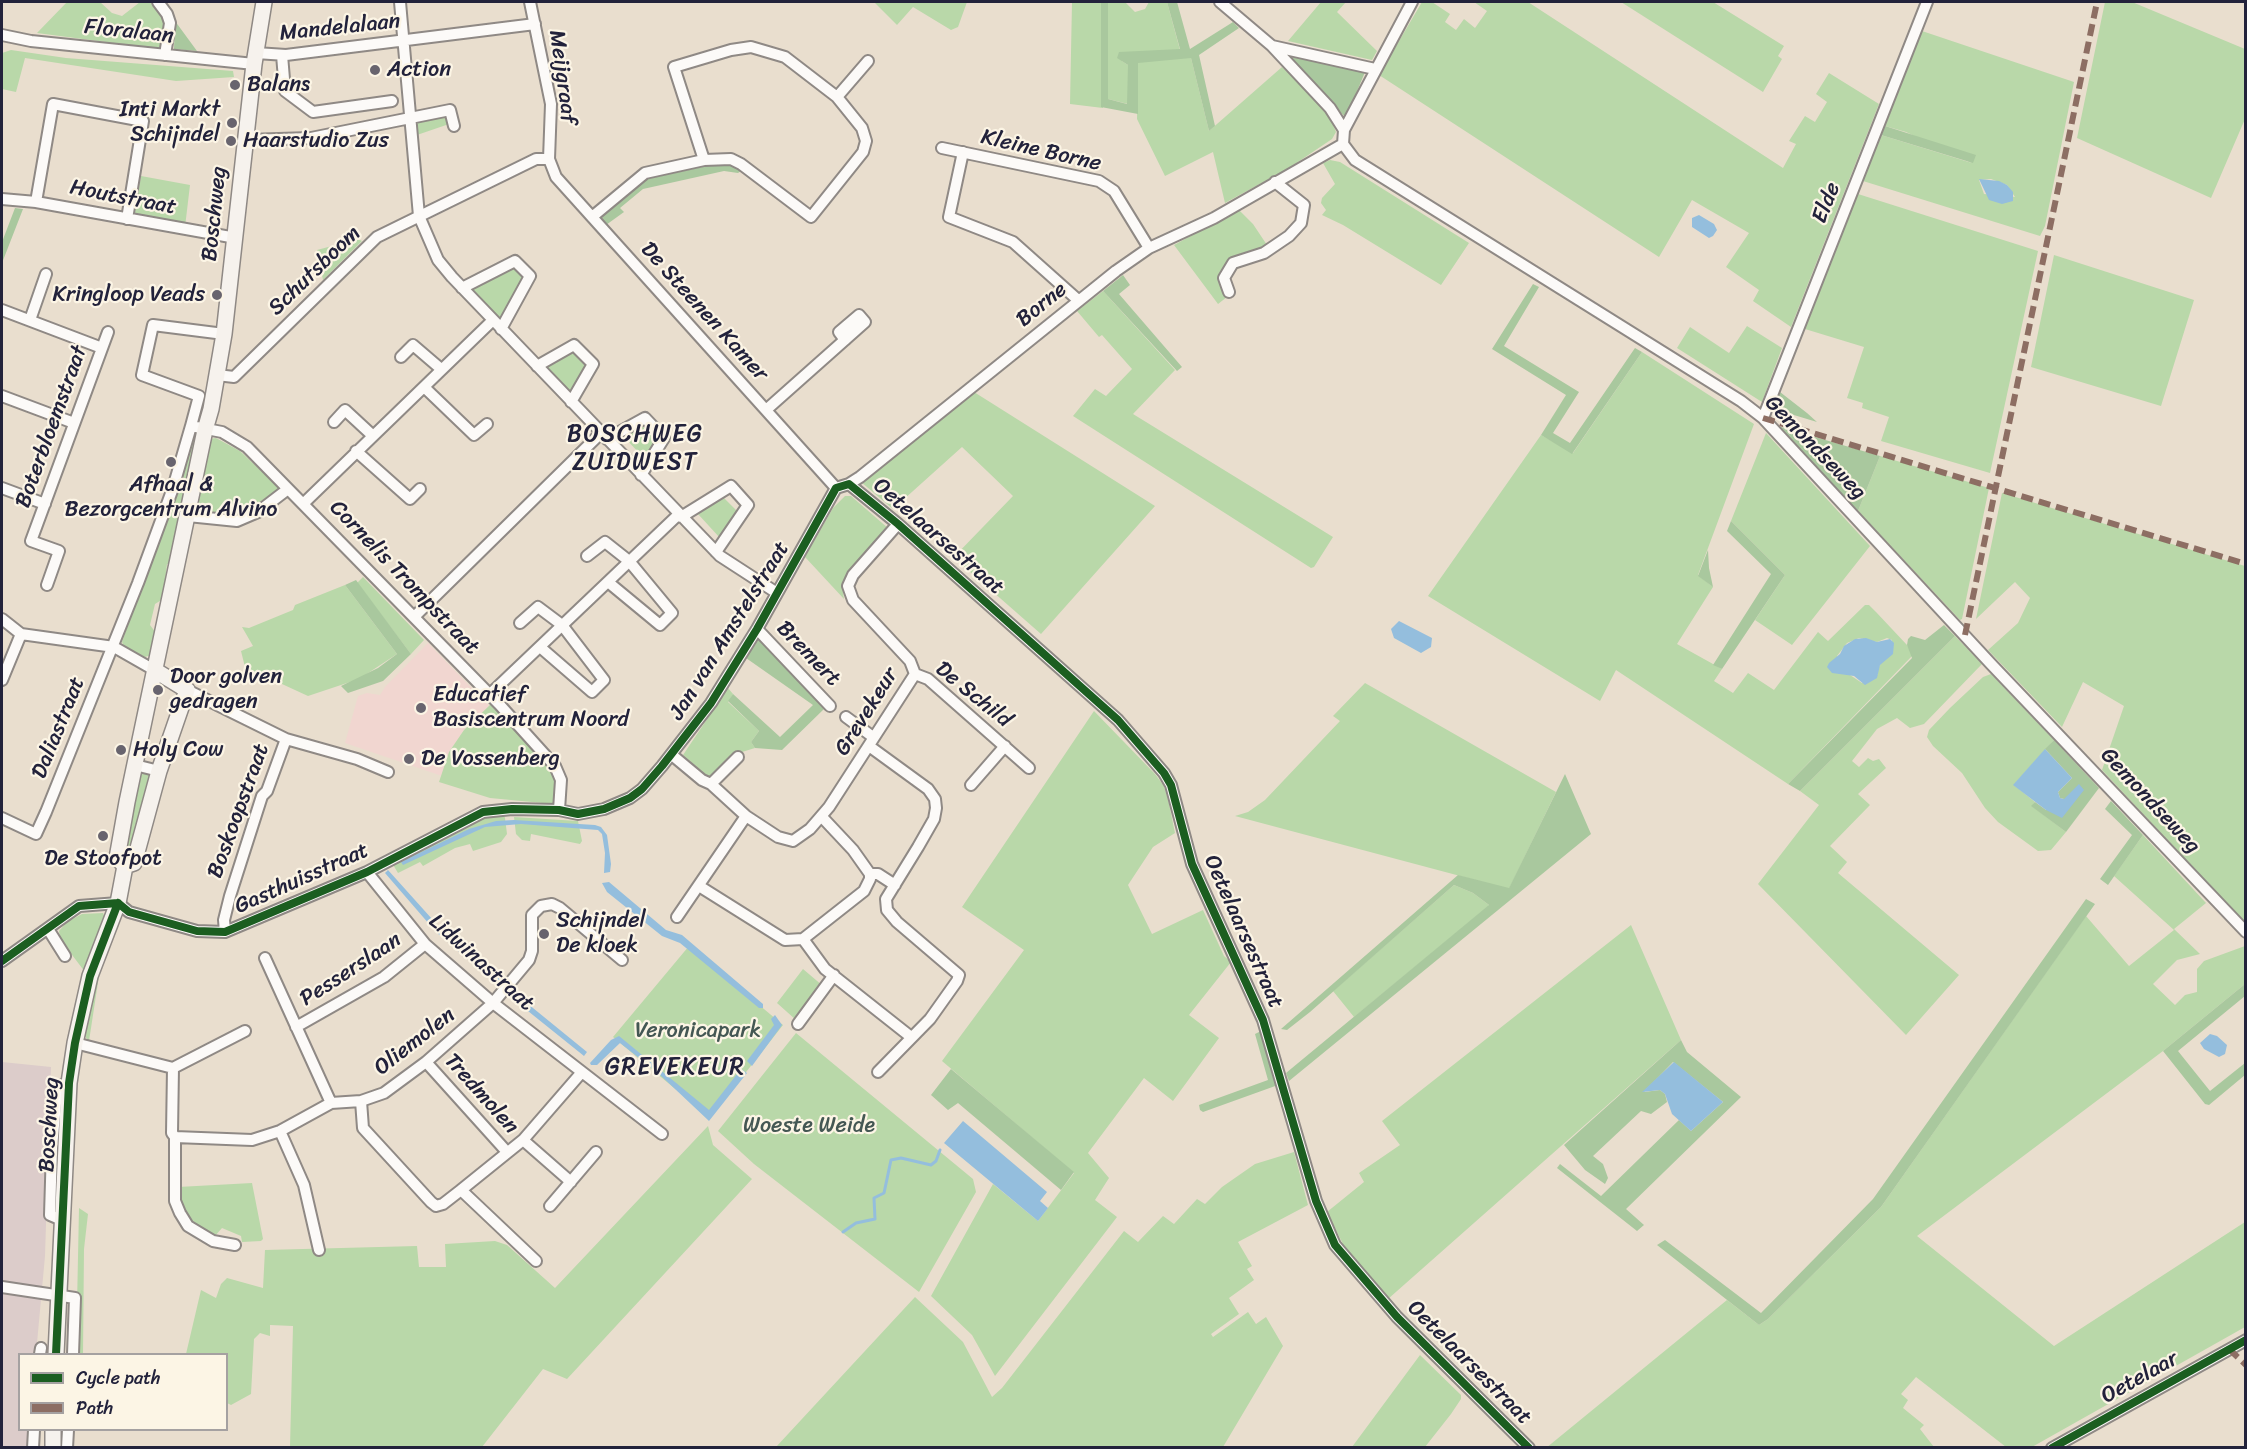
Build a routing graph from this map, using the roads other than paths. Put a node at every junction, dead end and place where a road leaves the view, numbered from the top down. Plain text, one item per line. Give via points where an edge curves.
1 (158, 2) edge
2 (264, 2) edge
3 (400, 2) edge
4 (530, 2) edge
5 (1220, 2) edge
6 (1412, 2) edge
7 (1927, 2) edge
8 (535, 24) junction
9 (2, 35) edge
10 (404, 41) junction
11 (1272, 46) junction
12 (165, 55) junction
13 (282, 55) junction
14 (255, 58) junction
15 (868, 61) dead end
16 (1375, 69) junction
17 (837, 97) junction
18 (392, 101) dead end
19 (411, 116) junction
20 (454, 126) dead end
21 (1344, 130) junction
22 (246, 140) junction
23 (1343, 144) junction
24 (942, 148) dead end
25 (963, 152) junction
26 (549, 159) junction
27 (704, 160) junction
28 (1275, 182) junction
29 (2, 199) edge
30 (36, 202) junction
31 (419, 216) junction
32 (592, 218) junction
33 (127, 219) junction
34 (236, 238) junction
35 (1149, 248) junction
36 (46, 274) dead end
37 (462, 288) junction
38 (1229, 292) dead end
39 (1078, 300) junction
40 (2, 310) edge
41 (30, 320) junction
42 (493, 320) junction
43 (501, 329) junction
44 (108, 332) dead end
45 (224, 334) junction
46 (845, 340) dead end
47 (102, 348) junction
48 (400, 357) dead end
49 (537, 366) junction
50 (441, 369) junction
51 (217, 375) junction
52 (424, 387) junction
53 (2, 396) edge
54 (571, 402) junction
55 (766, 410) junction
56 (1763, 418) junction
57 (334, 422) dead end
58 (74, 423) junction
59 (487, 424) dead end
60 (198, 428) junction
61 (372, 435) junction
62 (604, 436) junction
63 (356, 451) junction
64 (641, 475) junction
65 (849, 484) junction
66 (2, 488) edge
67 (837, 488) junction
68 (288, 489) junction
69 (420, 489) dead end
70 (304, 502) junction
71 (45, 504) junction
72 (680, 515) junction
73 (188, 516) junction
74 (898, 524) junction
75 (716, 552) junction
76 (587, 556) dead end
77 (629, 561) junction
78 (608, 582) junction
79 (47, 585) dead end
80 (777, 593) junction
81 (414, 617) junction
82 (2, 619) edge
83 (520, 623) dead end
84 (562, 625) junction
85 (757, 629) junction
86 (21, 634) junction
87 (114, 647) junction
88 (540, 647) junction
89 (156, 671) junction
90 (915, 674) junction
91 (2, 680) edge
92 (187, 690) junction
93 (489, 695) junction
94 (830, 706) dead end
95 (846, 717) dead end
96 (286, 739) junction
97 (871, 742) junction
98 (1005, 746) junction
99 (672, 754) junction
100 (738, 757) dead end
101 (135, 765) junction
102 (1029, 768) dead end
103 (159, 771) junction
104 (388, 772) dead end
105 (711, 784) junction
106 (971, 786) dead end
107 (559, 810) junction
108 (495, 811) joint
109 (746, 816) junction
110 (822, 817) junction
111 (2, 818) edge
112 (125, 866) junction
113 (366, 872) junction
114 (870, 874) junction
115 (895, 885) junction
116 (699, 886) junction
117 (117, 903) junction
118 (677, 917) dead end
119 (48, 929) junction
120 (225, 932) junction
121 (2246, 932) edge
122 (803, 939) junction
123 (425, 944) junction
124 (65, 956) dead end
125 (265, 958) dead end
126 (622, 960) dead end
127 (2, 961) edge
128 (834, 975) junction
129 (493, 1003) junction
130 (798, 1024) dead end
131 (296, 1027) junction
132 (245, 1031) dead end
133 (911, 1037) junction
134 (75, 1043) junction
135 (426, 1062) junction
136 (173, 1068) junction
137 (582, 1072) junction
138 (878, 1072) dead end
139 (361, 1101) junction
140 (332, 1103) junction
141 (280, 1131) junction
142 (662, 1134) dead end
143 (175, 1137) junction
144 (523, 1140) junction
145 (507, 1152) junction
146 (596, 1152) dead end
147 (571, 1182) junction
148 (461, 1190) junction
149 (549, 1206) dead end
150 (235, 1245) dead end
151 (319, 1250) dead end
152 (536, 1261) dead end
153 (2, 1287) edge
154 (60, 1295) junction
155 (2246, 1340) edge
156 (56, 1353) edge
157 (73, 1353) edge
158 (34, 1431) edge
159 (53, 1431) edge
160 (68, 1431) edge
161 (33, 1448) edge
162 (53, 1448) edge
163 (67, 1448) edge
164 (1529, 1448) edge
165 (2052, 1448) edge

1 - 12 street via 170,23
2 - 14 street, Boschweg
3 - 10 street
4 - 8 street, Meijgraaf
5 - 11 street
6 - 16 street
7 - 56 street, Elde
8 - 10 street, Mandelalaan
8 - 26 street, Meijgraaf via 551,104
9 - 12 street, Floralaan
10 - 13 street, Mandelalaan
10 - 19 street
11 - 16 street
11 - 21 street via 1330,108
12 - 14 street, Floralaan
13 - 14 street, Mandelalaan
13 - 18 street via 285,91 313,112
14 - 22 street, Boschweg
15 - 17 street
16 - 21 street
17 - 27 street via 862,128 866,141 863,152 811,217 741,164 731,159
17 - 27 street via 785,57 751,47 674,67
19 - 20 street via 450,110
19 - 22 street via 311,138
19 - 31 street
21 - 23 street
22 - 34 street, Boschweg
23 - 28 street, Borne
23 - 56 street, Gemondseweg via 1361,165
24 - 25 street, Kleine Borne
25 - 35 street, Kleine Borne via 1098,182 1114,191
25 - 39 street, Kleine Borne via 949,217 1013,242
26 - 31 street, Schutsboom via 536,159
26 - 32 street, De Steenen Kamer via 556,177
27 - 32 street via 645,173
28 - 35 street, Borne via 1214,218
28 - 38 street via 1304,205 1301,223 1264,253 1233,263 1224,278
29 - 30 street, Houtstraat
30 - 33 street, Houtstraat
30 - 33 street via 53,104 143,121
31 - 37 street via 438,260
31 - 51 street, Schutsboom via 377,237 234,377
32 - 55 street, De Steenen Kamer
33 - 34 street, Houtstraat
34 - 45 street, Boschweg
35 - 39 street, Borne
36 - 41 street
37 - 42 street
37 - 43 street via 515,261 530,276
39 - 65 street, Borne
40 - 41 street
41 - 47 street
42 - 43 street
42 - 50 street
43 - 49 street
44 - 47 street, Boterbloemstraat
45 - 51 street, Boschweg
45 - 60 street via 153,325 142,375 199,396
46 - 55 street
47 - 58 street, Boterbloemstraat
48 - 50 street via 413,345
49 - 54 street
49 - 54 street via 574,345 593,364
50 - 52 street
51 - 60 street, Boschweg
52 - 59 street via 474,435
52 - 61 street
53 - 58 street
54 - 62 street
55 - 67 street, De Steenen Kamer
56 - 121 street, Gemondseweg
57 - 61 street via 345,410
58 - 71 street, Boterbloemstraat
60 - 68 street, Cornelis Trompstraat via 222,432 247,447
60 - 73 street, Boschweg
60 - 87 street, Boschweg
61 - 63 street
62 - 64 street
62 - 64 street via 645,418 664,438
62 - 81 street
63 - 69 street via 410,499
63 - 70 street
64 - 72 street
65 - 67 street
65 - 74 street, Oetelaarsestraat
66 - 71 street
67 - 80 street, Jan van Amstelstraat
68 - 70 street, Cornelis Trompstraat
68 - 73 street via 258,512 237,521
70 - 81 street, Cornelis Trompstraat
71 - 79 street, Boterbloemstraat via 31,540 59,551
72 - 75 street
72 - 75 street via 731,486 748,505
72 - 77 street
73 - 89 street, Boschweg
74 - 90 street, Grevekeur via 853,575 848,586 853,600 910,662
74 - 164 street, Oetelaarsestraat via 1118,720 1164,773 1171,785 1192,864 1263,1020 1316,1201 1335,1245 1397,1317
75 - 80 street
76 - 77 street via 605,542
77 - 78 street
77 - 78 street via 672,613 660,625
78 - 84 street
80 - 85 street, Jan van Amstelstraat
81 - 93 street, Cornelis Trompstraat
82 - 86 street
83 - 84 street via 538,607
84 - 88 street
84 - 88 street via 604,680 592,692
85 - 94 street, Bremert
85 - 99 street, Jan van Amstelstraat via 711,703
86 - 87 street
86 - 91 street
87 - 89 street
87 - 111 street, Daliastraat via 36,834
88 - 93 street
89 - 92 street
89 - 101 street, Boschweg
90 - 97 street, Grevekeur
90 - 98 street, De Schild via 928,679
92 - 96 street
92 - 103 street, Boschweg
93 - 107 street, Cornelis Trompstraat via 555,766 561,780
95 - 97 street, Bremert
96 - 104 street
96 - 120 street, Boskoopstraat via 262,796 230,896
97 - 110 street, Grevekeur
97 - 115 street, Bremert via 935,799 934,819
98 - 102 street, De Schild
98 - 106 street, De Schild
99 - 105 street, Grevekeur
99 - 107 street, Jan van Amstelstraat via 642,789 616,805 578,814
100 - 105 street
101 - 103 street
101 - 112 street, Boschweg via 117,858
103 - 112 street, Boschweg via 134,863
105 - 109 street, Grevekeur
107 - 108 street, Jan van Amstelstraat
108 - 113 street, Gasthuisstraat via 483,812
109 - 110 street, Grevekeur via 778,837 793,841
109 - 116 street
110 - 114 street
112 - 117 street, Boschweg
113 - 120 street, Gasthuisstraat
113 - 123 street, Lidwinastraat
114 - 115 street via 878,874
114 - 122 street via 864,891
115 - 133 street via 886,899 887,910 959,975 930,1019
116 - 118 street
116 - 122 street via 785,940
117 - 119 street via 79,906
117 - 120 street, Gasthuisstraat via 129,912 197,931
117 - 134 street, Boschweg via 90,976
119 - 124 street
119 - 127 street
122 - 128 street
123 - 129 street, Lidwinastraat
123 - 131 street, Pesserslaan via 384,977
125 - 131 street, Pesserslaan
126 - 129 street, Oliemolen via 560,908 545,905 532,915 529,960
128 - 130 street
128 - 133 street
129 - 135 street, Oliemolen
129 - 137 street, Lidwinastraat
131 - 140 street, Pesserslaan
132 - 136 street
133 - 138 street
134 - 136 street
134 - 154 street, Boschweg via 69,1083
135 - 139 street, Oliemolen via 384,1093
135 - 145 street, Tredmolen
136 - 143 street
137 - 142 street, Lidwinastraat
137 - 144 street
139 - 140 street, Oliemolen
139 - 148 street via 363,1128 431,1202 436,1206 443,1204
140 - 141 street, Oliemolen
141 - 143 street, Oliemolen via 252,1140
141 - 151 street via 304,1185
143 - 150 street via 175,1201 180,1214 188,1226 213,1242
144 - 145 street
144 - 147 street
145 - 148 street
146 - 147 street
147 - 149 street
148 - 152 street
153 - 154 street
154 - 156 street, Boschweg
154 - 157 street via 75,1298
155 - 165 street, Oetelaar
158 - 161 street
159 - 162 street
160 - 163 street

